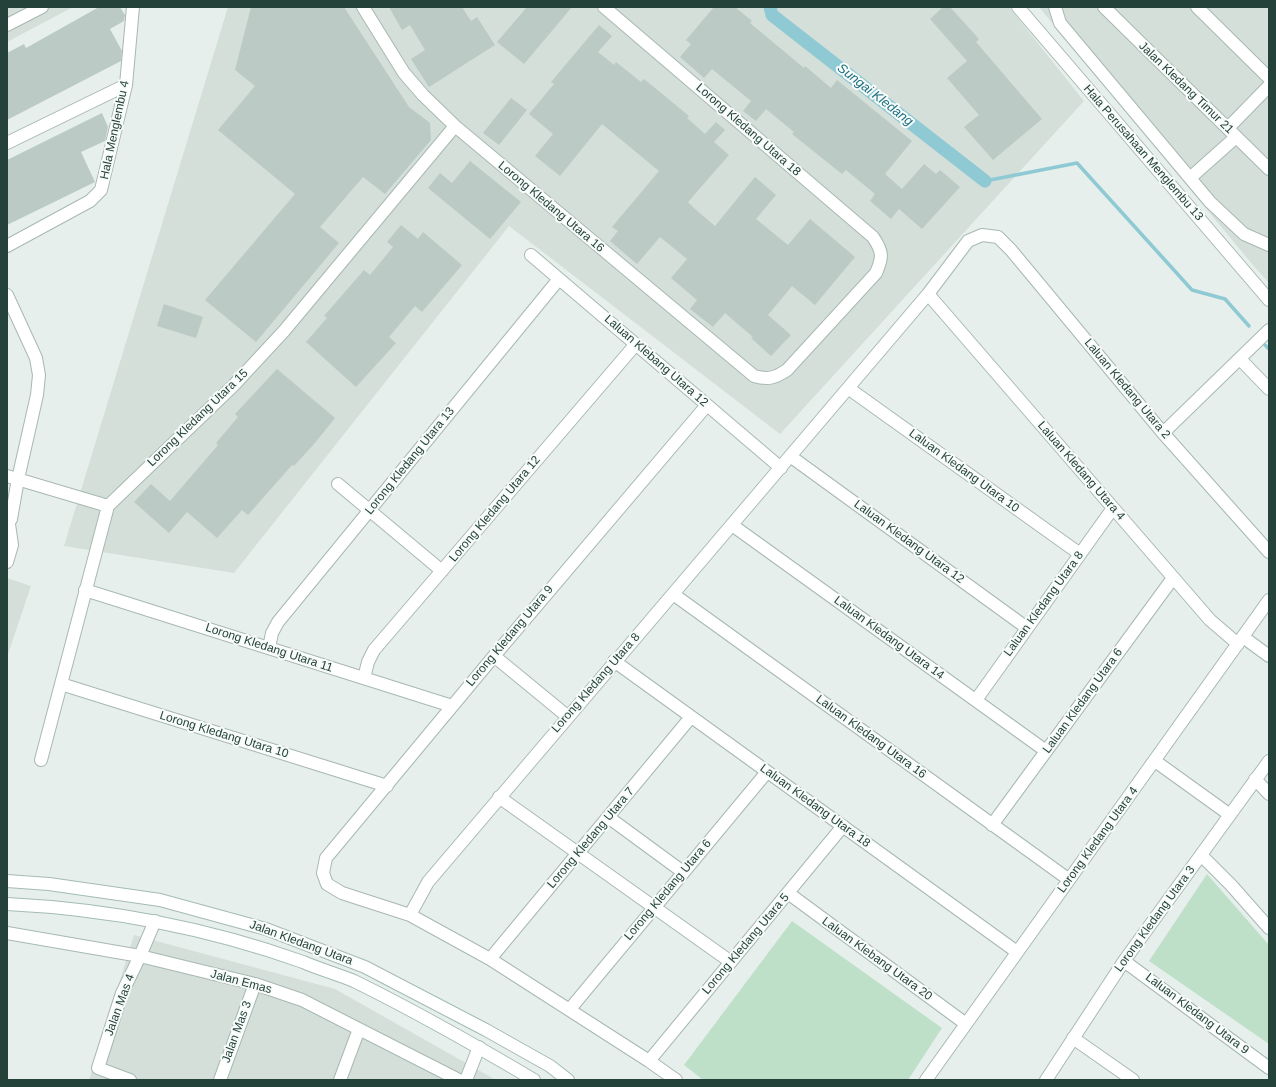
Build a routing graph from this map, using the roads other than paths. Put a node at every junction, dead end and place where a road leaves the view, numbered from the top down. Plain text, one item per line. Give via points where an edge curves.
1 (42, 7) edge
2 (133, 7) edge
3 (363, 7) edge
4 (604, 7) edge
5 (1018, 7) edge
6 (1055, 7) edge
7 (1104, 7) edge
8 (1197, 7) edge
9 (7, 26) edge
10 (1269, 78) edge
11 (126, 85) junction
12 (1269, 86) edge
13 (455, 126) junction
14 (1228, 128) junction
15 (1236, 137) junction
16 (7, 143) edge
17 (1269, 169) edge
18 (1190, 178) junction
19 (982, 235) joint
20 (1269, 245) edge
21 (7, 246) edge
22 (531, 255) dead end
23 (559, 278) junction
24 (928, 294) junction
25 (7, 295) edge
26 (1269, 300) edge
27 (1269, 330) edge
28 (636, 344) junction
29 (1240, 359) junction
30 (766, 379) joint
31 (848, 388) junction
32 (1269, 389) edge
33 (707, 405) junction
34 (1163, 433) junction
35 (790, 456) junction
36 (781, 468) junction
37 (12, 477) edge
38 (338, 484) dead end
39 (108, 506) junction
40 (1113, 508) junction
41 (370, 510) junction
42 (8, 525) edge
43 (732, 525) junction
44 (1269, 552) edge
45 (1080, 554) junction
46 (7, 562) edge
47 (442, 571) junction
48 (1173, 578) junction
49 (85, 590) junction
50 (673, 594) junction
51 (1269, 600) edge
52 (1027, 628) junction
53 (1241, 640) junction
54 (269, 648) junction
55 (494, 656) junction
56 (1269, 656) edge
57 (614, 661) junction
58 (364, 678) junction
59 (61, 684) junction
60 (976, 700) junction
61 (452, 706) junction
62 (567, 716) junction
63 (691, 717) junction
64 (1046, 751) junction
65 (41, 760) dead end
66 (1155, 761) junction
67 (1269, 761) edge
68 (767, 772) junction
69 (1255, 779) junction
70 (387, 786) junction
71 (1269, 794) edge
72 (499, 797) junction
73 (1230, 815) junction
74 (608, 817) junction
75 (992, 825) junction
76 (843, 826) junction
77 (578, 853) junction
78 (1201, 855) junction
79 (683, 872) junction
80 (1068, 879) junction
81 (7, 880) edge
82 (788, 893) junction
83 (7, 904) edge
84 (654, 907) junction
85 (410, 915) junction
86 (155, 921) junction
87 (1269, 928) edge
88 (7, 933) edge
89 (1017, 952) junction
90 (140, 956) junction
91 (490, 959) junction
92 (1124, 961) junction
93 (731, 962) junction
94 (255, 984) junction
95 (570, 1009) junction
96 (966, 1024) junction
97 (359, 1029) junction
98 (1073, 1038) junction
99 (479, 1047) junction
100 (649, 1061) junction
101 (1269, 1068) edge
102 (130, 1080) edge
103 (220, 1080) edge
104 (340, 1080) edge
105 (459, 1080) edge
106 (466, 1080) edge
107 (534, 1080) edge
108 (568, 1080) edge
109 (676, 1080) edge
110 (926, 1080) edge
111 (1046, 1080) edge
112 (1133, 1080) edge

1 - 9 street
2 - 11 street, Hala Menglembu 4
3 - 13 street, Lorong Kledang Utara 16 via 404,73
4 - 30 street, Lorong Kledang Utara 18 via 873,237 880,248 882,259 876,273 787,370 777,378
5 - 26 street, Hala Perusahaan Menglembu 13
6 - 18 street via 1060,22
7 - 14 street, Jalan Kledang Timur 21
8 - 10 street
11 - 16 street
11 - 21 street, Hala Menglembu 4 via 101,190 90,201
12 - 14 street
13 - 30 street, Lorong Kledang Utara 16 via 754,376
13 - 39 street, Lorong Kledang Utara 15 via 284,331 233,386
14 - 15 street, Jalan Kledang Timur 21
15 - 17 street, Jalan Kledang Timur 21
15 - 18 street
18 - 20 street via 1210,202 1244,234
19 - 24 street, Lorong Kledang Utara 8 via 968,241
19 - 34 street, Laluan Kledang Utara 2 via 998,237 1011,250
22 - 23 street, Laluan Klebang Utara 12
23 - 28 street, Laluan Klebang Utara 12
23 - 41 street, Lorong Kledang Utara 13
24 - 31 street, Lorong Kledang Utara 8
24 - 40 street, Laluan Kledang Utara 4
25 - 37 street via 36,358 39,375 37,395
27 - 29 street
28 - 33 street, Laluan Klebang Utara 12
28 - 47 street, Lorong Kledang Utara 12
29 - 32 street
29 - 34 street
31 - 35 street, Lorong Kledang Utara 8
31 - 45 street, Laluan Kledang Utara 10
33 - 36 street, Laluan Klebang Utara 12
33 - 55 street, Lorong Kledang Utara 9
34 - 44 street, Laluan Kledang Utara 2
35 - 36 street, Lorong Kledang Utara 8
35 - 52 street, Laluan Kledang Utara 12
36 - 43 street, Lorong Kledang Utara 8
37 - 39 street
37 - 42 street
38 - 41 street
39 - 49 street
40 - 45 street, Laluan Kledang Utara 8
40 - 48 street, Laluan Kledang Utara 4
41 - 47 street
41 - 54 street, Lorong Kledang Utara 13 via 278,622 272,633
42 - 46 street via 12,545
43 - 50 street, Lorong Kledang Utara 8
43 - 60 street, Laluan Kledang Utara 14
45 - 52 street, Laluan Kledang Utara 8
47 - 58 street, Lorong Kledang Utara 12 via 374,650
48 - 53 street, Laluan Kledang Utara 4 via 1210,620
48 - 64 street, Laluan Kledang Utara 6
49 - 54 street, Lorong Kledang Utara 11
49 - 59 street
50 - 57 street, Lorong Kledang Utara 8
50 - 75 street, Laluan Kledang Utara 16
51 - 53 street, Lorong Kledang Utara 4
52 - 60 street, Laluan Kledang Utara 8
53 - 56 street, Laluan Kledang Utara 4
53 - 66 street, Lorong Kledang Utara 4
54 - 58 street, Lorong Kledang Utara 11
55 - 61 street, Lorong Kledang Utara 9
55 - 62 street
57 - 62 street, Lorong Kledang Utara 8
57 - 63 street, Laluan Kledang Utara 18
58 - 61 street, Lorong Kledang Utara 11
59 - 65 street
59 - 70 street, Lorong Kledang Utara 10
60 - 64 street, Laluan Kledang Utara 14
61 - 70 street, Lorong Kledang Utara 9
62 - 72 street, Lorong Kledang Utara 8
63 - 68 street, Laluan Kledang Utara 18
63 - 74 street, Lorong Kledang Utara 7
64 - 75 street, Laluan Kledang Utara 6
66 - 73 street
66 - 80 street, Lorong Kledang Utara 4
67 - 69 street, Lorong Kledang Utara 3
68 - 76 street, Laluan Kledang Utara 18
68 - 79 street, Lorong Kledang Utara 6
69 - 71 street
69 - 73 street, Lorong Kledang Utara 3
70 - 85 street, Lorong Kledang Utara 9 via 326,858 323,873 327,884 342,893
72 - 77 street
72 - 85 street, Lorong Kledang Utara 8 via 428,882
73 - 78 street, Lorong Kledang Utara 3
74 - 77 street, Lorong Kledang Utara 7
74 - 79 street
75 - 80 street, Laluan Kledang Utara 16
76 - 82 street, Lorong Kledang Utara 5
76 - 89 street, Laluan Kledang Utara 18
77 - 84 street
77 - 91 street, Lorong Kledang Utara 7
78 - 87 street
78 - 92 street, Lorong Kledang Utara 3
79 - 84 street, Lorong Kledang Utara 6
80 - 89 street, Lorong Kledang Utara 4
81 - 108 street, Jalan Kledang Utara via 160,900 266,929 365,967 486,1030 550,1066
82 - 93 street, Lorong Kledang Utara 5
82 - 96 street, Laluan Klebang Utara 20
83 - 86 street, Jalan Kledang Utara via 48,906
84 - 93 street
84 - 95 street, Lorong Kledang Utara 6
85 - 91 street
86 - 90 street, Jalan Mas 4
86 - 99 street, Jalan Kledang Utara via 259,947 352,981
88 - 90 street, Jalan Emas
89 - 96 street, Lorong Kledang Utara 4
90 - 94 street, Jalan Emas
90 - 102 street, Jalan Mas 4 via 122,993 98,1068
91 - 95 street
92 - 98 street, Lorong Kledang Utara 3
92 - 101 street, Laluan Kledang Utara 9
93 - 100 street, Lorong Kledang Utara 5
94 - 97 street, Jalan Emas via 302,1000
94 - 103 street, Jalan Mas 3
95 - 100 street
96 - 110 street, Lorong Kledang Utara 4
97 - 104 street
97 - 105 street, Jalan Emas
98 - 111 street, Lorong Kledang Utara 3
98 - 112 street
99 - 106 street
99 - 107 street, Jalan Kledang Utara
100 - 109 street

